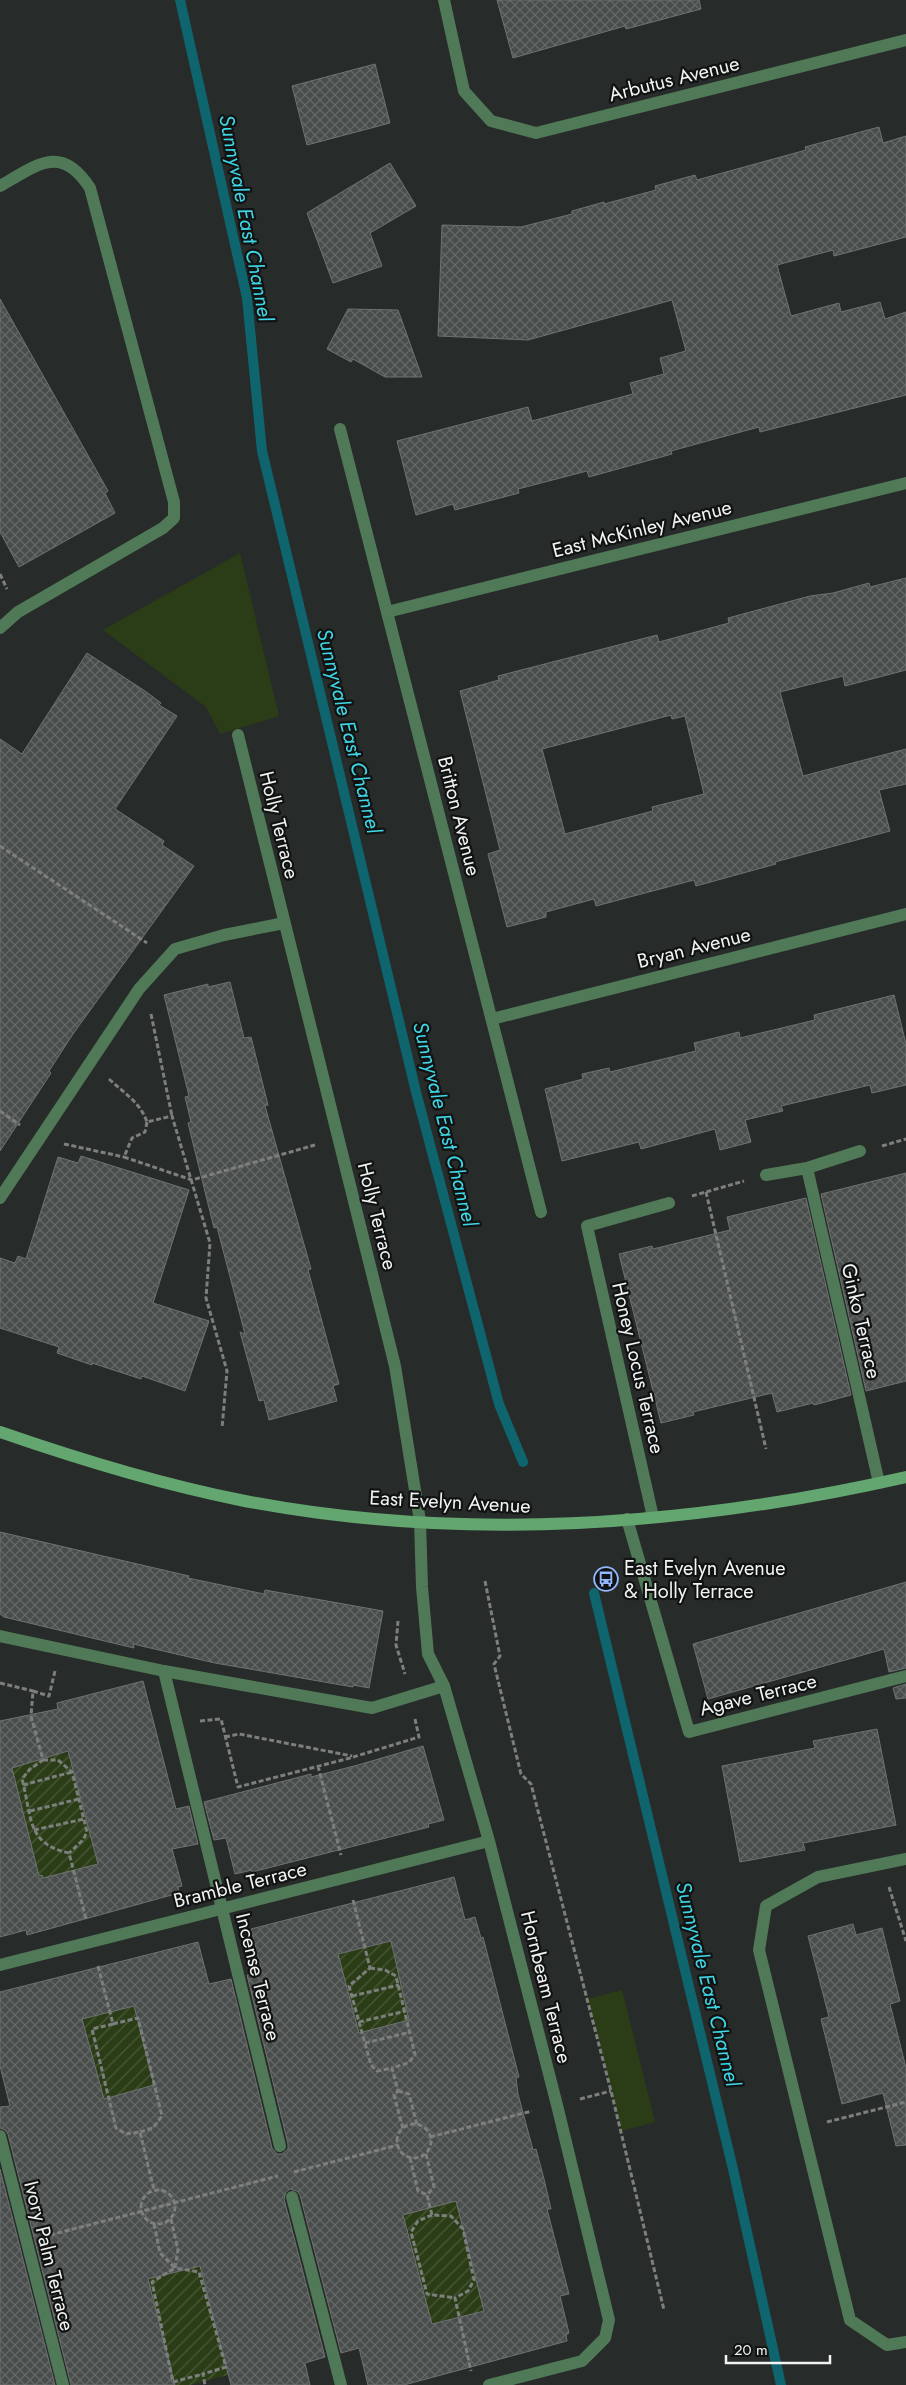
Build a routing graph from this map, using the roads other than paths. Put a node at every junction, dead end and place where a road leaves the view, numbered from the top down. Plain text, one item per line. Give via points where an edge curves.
1 (444, 0) edge
2 (906, 40) edge
3 (0, 186) edge
4 (340, 429) dead end
5 (906, 483) edge
6 (387, 612) junction
7 (0, 628) edge
8 (238, 735) dead end
9 (906, 914) edge
10 (284, 923) junction
11 (492, 1019) junction
12 (860, 1152) dead end
13 (807, 1168) junction
14 (766, 1175) road end
15 (0, 1198) edge
16 (669, 1203) road end
17 (542, 1212) dead end
18 (0, 1432) edge
19 (906, 1477) edge
20 (879, 1483) junction
21 (653, 1518) junction
22 (627, 1519) junction
23 (420, 1521) junction
24 (0, 1636) edge
25 (164, 1671) junction
26 (906, 1676) edge
27 (444, 1686) junction
28 (489, 1841) junction
29 (906, 1858) edge
30 (222, 1908) junction
31 (0, 1965) edge
32 (0, 2136) edge
33 (280, 2146) dead end
34 (292, 2196) dead end
35 (906, 2342) edge
36 (63, 2385) edge
37 (341, 2385) edge
38 (489, 2385) edge

1 - 2 street, Arbutus Avenue via 464,91 491,121 536,133
3 - 7 street via 38,164 63,161 80,172 90,188 174,502 174,518 163,528 18,612
4 - 6 street, Britton Avenue
5 - 6 street, East McKinley Avenue
6 - 11 street, Britton Avenue
8 - 10 street, Holly Terrace
9 - 11 street, Bryan Avenue
10 - 15 street via 224,935 175,950 139,989
10 - 23 street, Holly Terrace via 394,1366
11 - 17 street, Britton Avenue
12 - 13 street
13 - 14 street
13 - 20 street, Ginko Terrace
16 - 21 street, Honey Locus Terrace via 587,1226
18 - 23 main road, East Evelyn Avenue via 98,1464 240,1500 371,1519
19 - 20 main road, East Evelyn Avenue
20 - 21 main road, East Evelyn Avenue via 708,1513
21 - 22 main road, East Evelyn Avenue
22 - 23 main road, East Evelyn Avenue via 544,1525
22 - 26 street, Agave Terrace via 689,1732
23 - 27 street, Hornbeam Terrace via 428,1654
24 - 25 street
25 - 27 street via 372,1708
25 - 30 street, Incense Terrace
27 - 28 street, Hornbeam Terrace
28 - 30 street, Bramble Terrace
28 - 38 street, Hornbeam Terrace via 609,2320 605,2338 582,2361
29 - 35 street via 818,1877 766,1906 759,1950 850,2320 887,2345
30 - 31 street, Bramble Terrace
30 - 33 street, Incense Terrace
32 - 36 street, Ivory Palm Terrace
34 - 37 street

